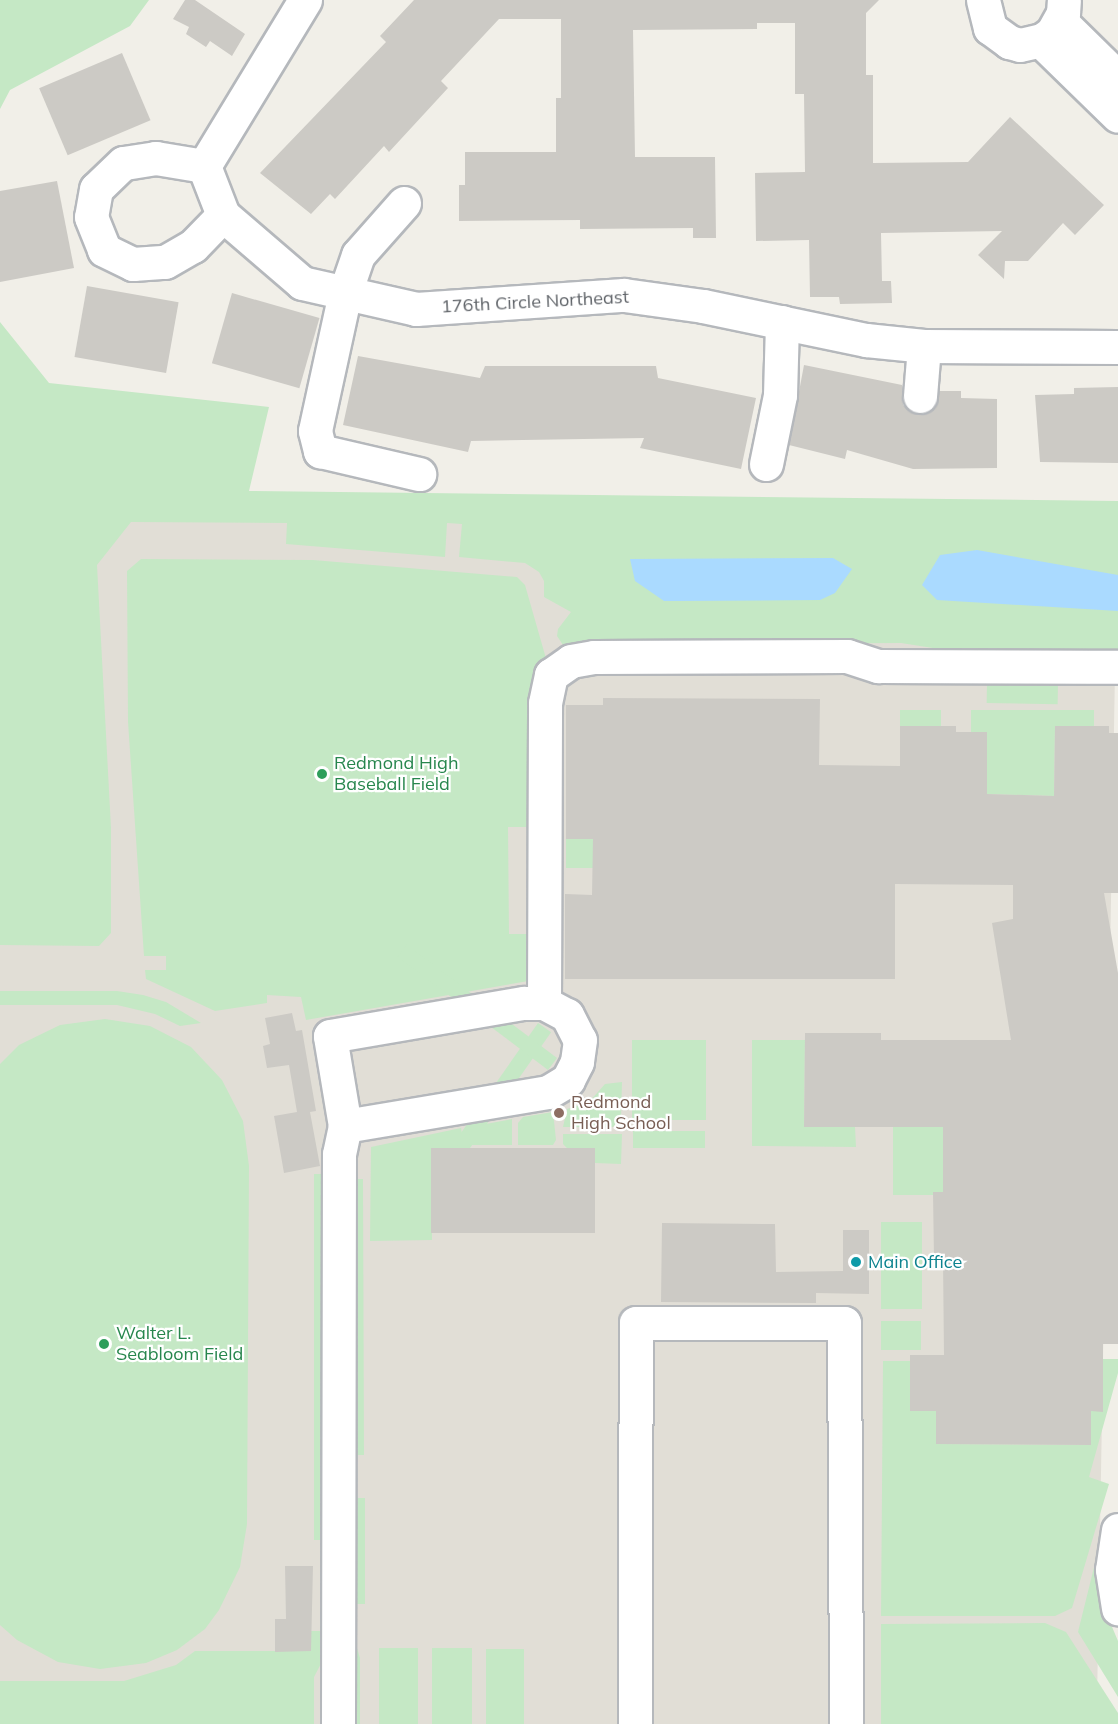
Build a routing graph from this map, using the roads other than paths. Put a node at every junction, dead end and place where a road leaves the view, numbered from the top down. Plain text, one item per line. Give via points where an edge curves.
1 (305, 0) edge
2 (983, 0) edge
3 (1055, 20) edge
4 (1118, 78) edge
5 (1118, 116) edge
6 (204, 166) junction
7 (404, 203) dead end
8 (223, 215) junction
9 (345, 293) junction
10 (782, 322) junction
11 (924, 346) junction
12 (1118, 347) edge
13 (920, 396) dead end
14 (766, 464) dead end
15 (419, 474) dead end
16 (1118, 667) edge
17 (544, 1003) junction
18 (345, 1126) junction
19 (1118, 1530) edge
20 (1118, 1609) edge
21 (338, 1724) edge
22 (635, 1724) edge
23 (846, 1724) edge

1 - 6 lane
2 - 3 lane via 985,18 999,36 1020,45
3 - 4 lane
3 - 5 lane
6 - 8 lane, 176th Circle Northeast
6 - 8 lane via 156,158 123,163 96,189 92,217 104,250 134,264 165,262 192,246
7 - 9 lane via 358,255
8 - 9 lane, 176th Circle Northeast via 302,283
9 - 10 lane, 176th Circle Northeast via 416,309 624,295
9 - 15 lane via 315,430 320,451
10 - 11 lane, 176th Circle Northeast via 867,340
10 - 14 lane via 780,395
11 - 12 lane, 176th Circle Northeast
11 - 13 lane
16 - 17 lane via 878,666 847,656 594,657 571,661 551,675 545,703
17 - 18 lane via 524,1003 330,1036
17 - 18 lane via 567,1015 580,1040 577,1062 568,1080 548,1092
18 - 21 lane via 339,1154
19 - 20 lane via 1112,1570
22 - 23 lane via 636,1323 844,1323

